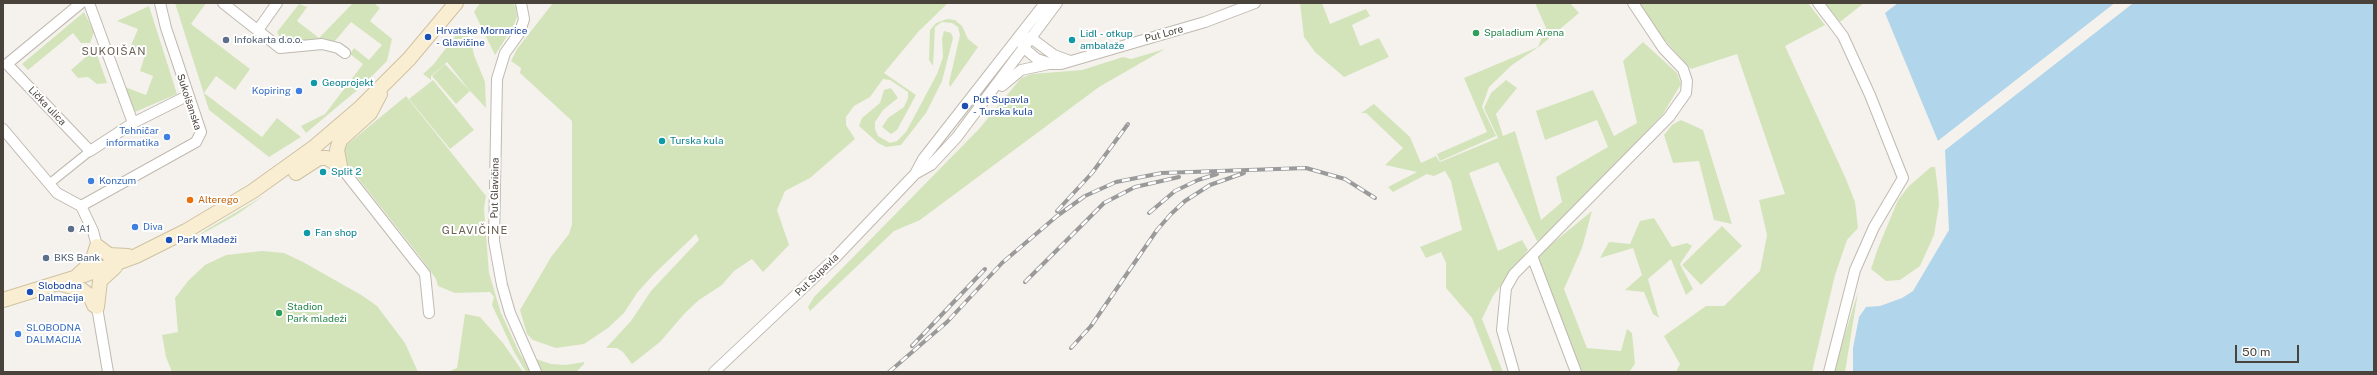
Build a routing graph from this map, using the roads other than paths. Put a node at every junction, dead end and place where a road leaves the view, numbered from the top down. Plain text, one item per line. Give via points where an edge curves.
1 (81, 3) edge
2 (90, 3) edge
3 (160, 3) edge
4 (223, 3) edge
5 (278, 3) edge
6 (456, 3) edge
7 (521, 3) edge
8 (1045, 3) edge
9 (1057, 3) edge
10 (1255, 3) edge
11 (1633, 3) edge
12 (1818, 3) edge
13 (258, 30) junction
14 (1019, 38) junction
15 (1030, 38) junction
16 (1024, 48) junction
17 (345, 53) dead end
18 (1072, 61) junction
19 (1052, 64) junction
20 (5, 66) edge
21 (388, 82) junction
22 (187, 96) junction
23 (987, 97) junction
24 (133, 123) junction
25 (3, 129) edge
26 (90, 151) junction
27 (340, 166) junction
28 (915, 174) junction
29 (49, 184) junction
30 (253, 191) junction
31 (81, 206) junction
32 (97, 246) junction
33 (136, 256) junction
34 (1532, 256) junction
35 (120, 262) junction
36 (76, 278) junction
37 (59, 283) junction
38 (3, 300) edge
39 (97, 307) junction
40 (429, 313) dead end
41 (108, 372) edge
42 (536, 372) edge
43 (714, 372) edge
44 (1514, 372) edge
45 (1576, 372) edge
46 (1829, 372) edge

1 - 20 street
2 - 24 street
3 - 22 street, Sukoišanska
4 - 13 street
5 - 13 street
6 - 21 main road
7 - 42 street, Put Glavičina via 524,19 520,32 505,53 498,79 494,241 510,313
8 - 14 street, Put Supavla
9 - 15 street, Put Supavla
10 - 18 street, Put Lore via 1205,22
11 - 34 street via 1659,42 1683,69 1687,81 1686,93 1669,117
12 - 46 street via 1842,36 1870,95 1903,178 1874,227 1855,270
13 - 17 street via 280,48 322,44 338,48
14 - 15 street
14 - 16 street
14 - 28 street, Put Supavla via 923,159
15 - 16 street, Put Supavla
15 - 18 street via 1054,55
16 - 19 street via 1037,59
16 - 23 street, Put Supavla
18 - 19 street, Put Lore
19 - 23 street, Put Lore via 1021,70
20 - 26 street, Lička ulica
21 - 27 main road via 370,113 344,135 338,144 337,156
21 - 30 main road via 322,141
22 - 24 street
22 - 31 street, Sukoišanska via 201,132 196,142
23 - 28 street, Put Supavla via 957,137 930,165
24 - 26 street
25 - 29 street
26 - 29 street
27 - 30 main road via 326,158 319,158 288,179
27 - 40 street via 425,274
28 - 43 street, Put Supavla via 835,258
29 - 31 street via 57,194
30 - 33 main road via 175,237
31 - 32 street
32 - 33 main road via 115,257
32 - 36 main road via 92,262
33 - 35 main road
34 - 44 street via 1514,274 1506,288 1502,312 1502,330
34 - 45 street
35 - 36 main road
35 - 39 main road via 100,281
36 - 37 main road
37 - 38 main road
37 - 39 main road via 82,290 90,296
39 - 41 street

